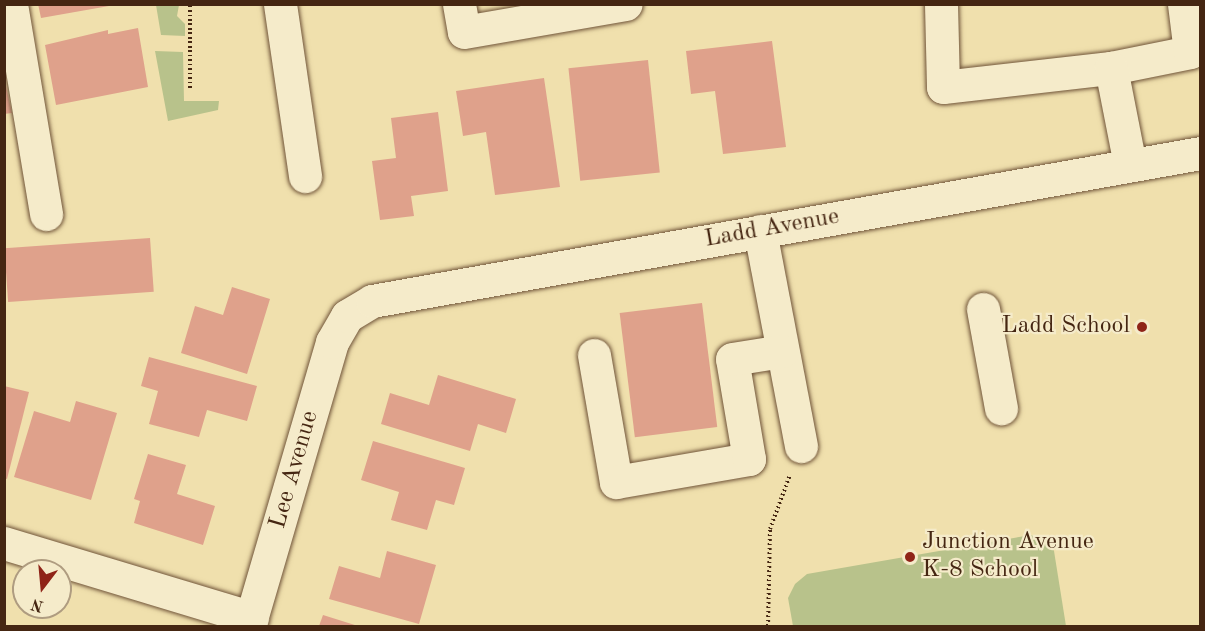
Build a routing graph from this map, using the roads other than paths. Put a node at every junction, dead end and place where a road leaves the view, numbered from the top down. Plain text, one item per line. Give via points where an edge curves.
1 (11, 4) edge
2 (280, 4) edge
3 (459, 4) edge
4 (626, 4) edge
5 (941, 4) edge
6 (1184, 4) edge
7 (1111, 68) junction
8 (1200, 153) edge
9 (1130, 165) junction
10 (305, 176) dead end
11 (46, 214) dead end
12 (760, 231) junction
13 (983, 309) dead end
14 (347, 316) joint
15 (782, 351) junction
16 (594, 355) dead end
17 (1000, 408) dead end
18 (801, 446) road end
19 (4, 543) edge
20 (251, 622) edge

1 - 11 street
2 - 10 street
3 - 4 street via 464,32
5 - 7 street via 943,87
6 - 7 street via 1190,52
7 - 9 street
8 - 9 street, Ladd Avenue
9 - 12 street, Ladd Avenue
12 - 14 street, Ladd Avenue via 372,301
12 - 15 street
13 - 17 street
14 - 20 street, Lee Avenue via 332,342
15 - 16 street via 732,359 749,459 616,482
15 - 18 street
19 - 20 street

